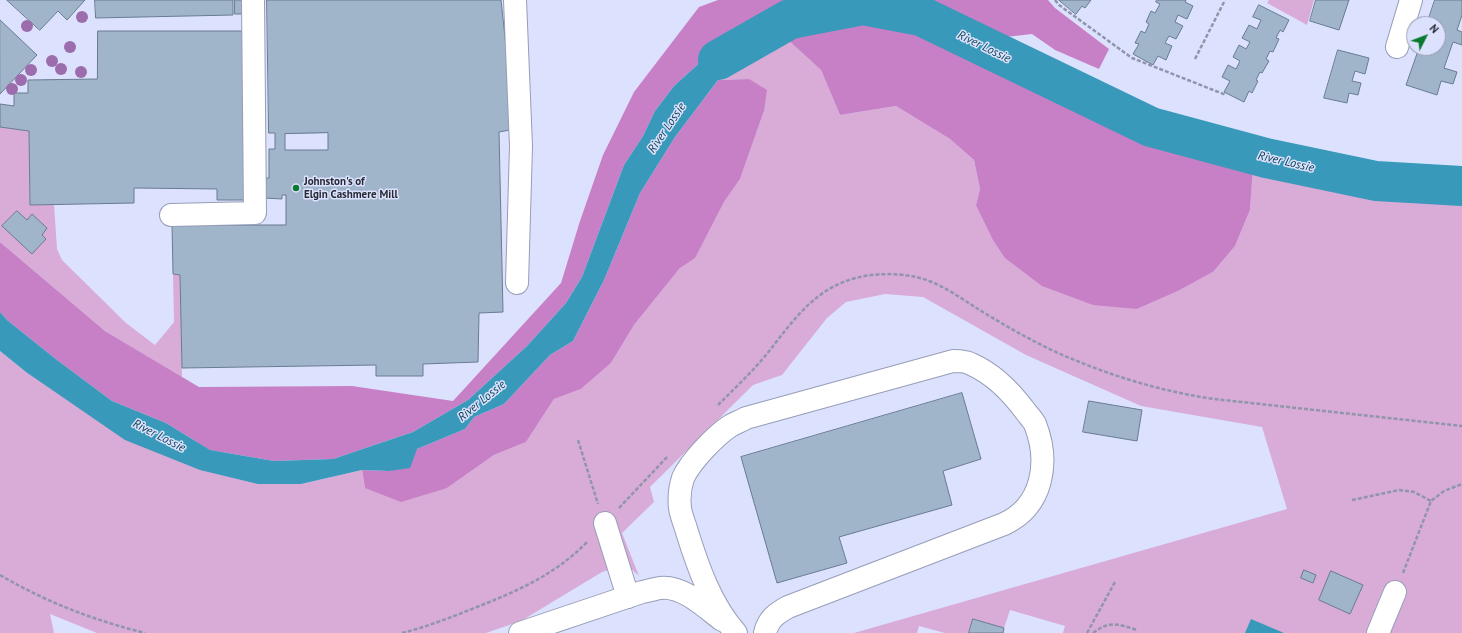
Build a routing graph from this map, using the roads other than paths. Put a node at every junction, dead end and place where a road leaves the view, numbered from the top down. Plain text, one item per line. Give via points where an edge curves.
1 (253, 0) edge
2 (515, 0) edge
3 (1411, 0) edge
4 (1397, 47) dead end
5 (171, 215) dead end
6 (517, 283) dead end
7 (605, 523) road end
8 (1395, 592) road end
9 (628, 597) junction
10 (732, 628) edge
11 (520, 633) edge
12 (766, 633) edge
13 (1378, 633) edge

1 - 5 street via 255,213
2 - 6 street via 521,146
3 - 4 street
7 - 9 street
8 - 13 street
9 - 10 street via 660,588 672,588 684,592
9 - 11 street
10 - 12 street via 719,610 695,559 680,509 680,492 692,462 730,426 746,418 953,361 971,364 1006,388 1034,423 1043,458 1043,474 1038,488 1024,510 1015,519 1004,524 788,607 773,616

